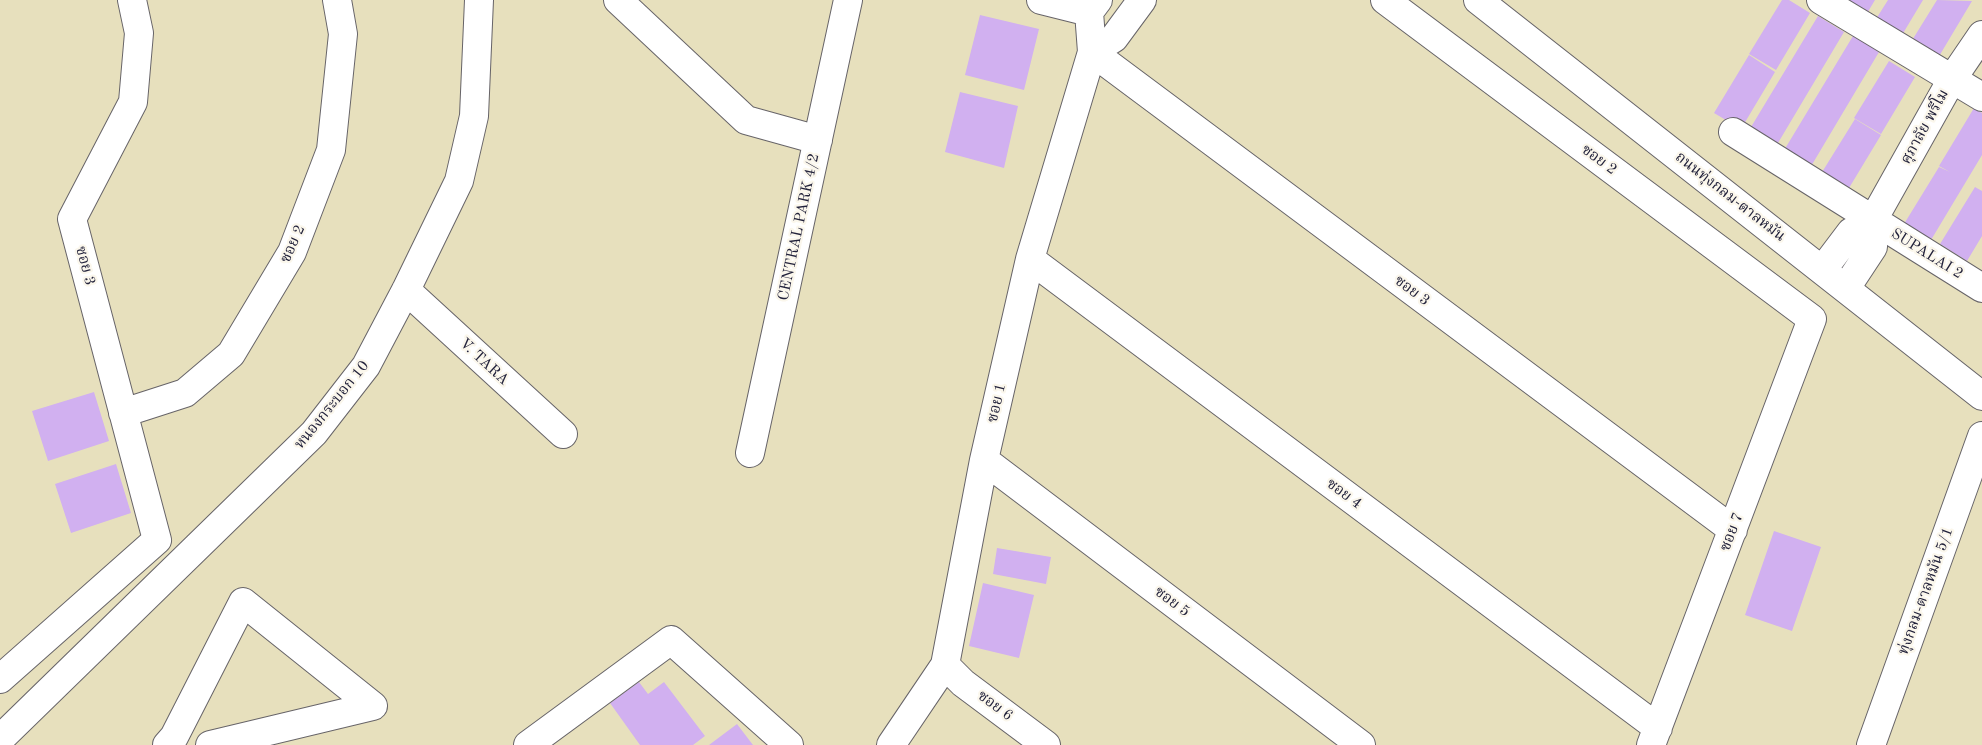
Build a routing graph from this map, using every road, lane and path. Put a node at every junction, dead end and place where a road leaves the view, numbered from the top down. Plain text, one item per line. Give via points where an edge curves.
1 (132, 0) edge
2 (338, 0) edge
3 (479, 0) edge
4 (618, 0) edge
5 (848, 0) edge
6 (1041, 0) edge
7 (1142, 0) edge
8 (1385, 0) edge
9 (1478, 0) edge
10 (1821, 0) edge
11 (1094, 6) edge
12 (1982, 35) edge
13 (1092, 52) junction
14 (1952, 79) junction
15 (1982, 97) edge
16 (1733, 132) dead end
17 (818, 140) junction
18 (1872, 220) junction
19 (1030, 259) junction
20 (1823, 269) junction
21 (1846, 288) junction
22 (1982, 288) edge
23 (406, 290) junction
24 (1812, 319) joint
25 (1982, 396) edge
26 (124, 413) junction
27 (562, 434) dead end
28 (1982, 436) edge
29 (750, 453) dead end
30 (984, 460) junction
31 (1733, 530) junction
32 (945, 665) junction
33 (0, 679) edge
34 (1655, 737) edge
35 (0, 739) edge
36 (168, 745) edge
37 (210, 745) edge
38 (528, 745) edge
39 (789, 745) edge
40 (891, 745) edge
41 (1046, 745) edge
42 (1361, 745) edge
43 (1871, 745) edge

1 - 26 street, ซอย 3 via 139,33 133,102 72,219
2 - 26 street, ซอย 2 via 343,34 331,150 292,252 231,354 185,393
3 - 23 street, หนองกระบอก 10 via 474,116 459,181
4 - 17 street via 746,120
5 - 17 street, CENTRAL PARK 4/2
6 - 11 street
7 - 13 street via 1114,38
8 - 24 street, ซอย 2
9 - 20 street, ถนนทุ่งกลม-ตาลหมัน
10 - 14 street
11 - 13 street, ซอย 1
12 - 14 street, ศุภาลัย พรีโม
13 - 19 street, ซอย 1
13 - 31 street, ซอย 3
14 - 15 street
14 - 18 street, ศุภาลัย พรีโม
16 - 18 street, SUPALAI 2
17 - 29 street, CENTRAL PARK 4/2
18 - 20 street, ศุภาลัย พรีโม via 1851,232
18 - 21 street via 1873,247
18 - 22 street, SUPALAI 2
19 - 30 street, ซอย 1
19 - 34 street, ซอย 4
20 - 21 street, ถนนทุ่งกลม-ตาลหมัน
21 - 25 street, ถนนทุ่งกลม-ตาลหมัน
23 - 27 street, V. TARA
23 - 35 street, หนองกระบอก 10 via 366,366 314,432
24 - 31 street, ซอย 7
26 - 33 street, ซอย 3 via 157,540
28 - 43 street, ทุ่งกลม-ตาลหมัน 5/1
30 - 32 street, ซอย 1
30 - 42 street, ซอย 5
31 - 34 street, ซอย 7
32 - 40 street, ซอย 1
32 - 41 street, ซอย 6 via 963,683
36 - 37 street via 243,602 373,706
38 - 39 street via 671,640

